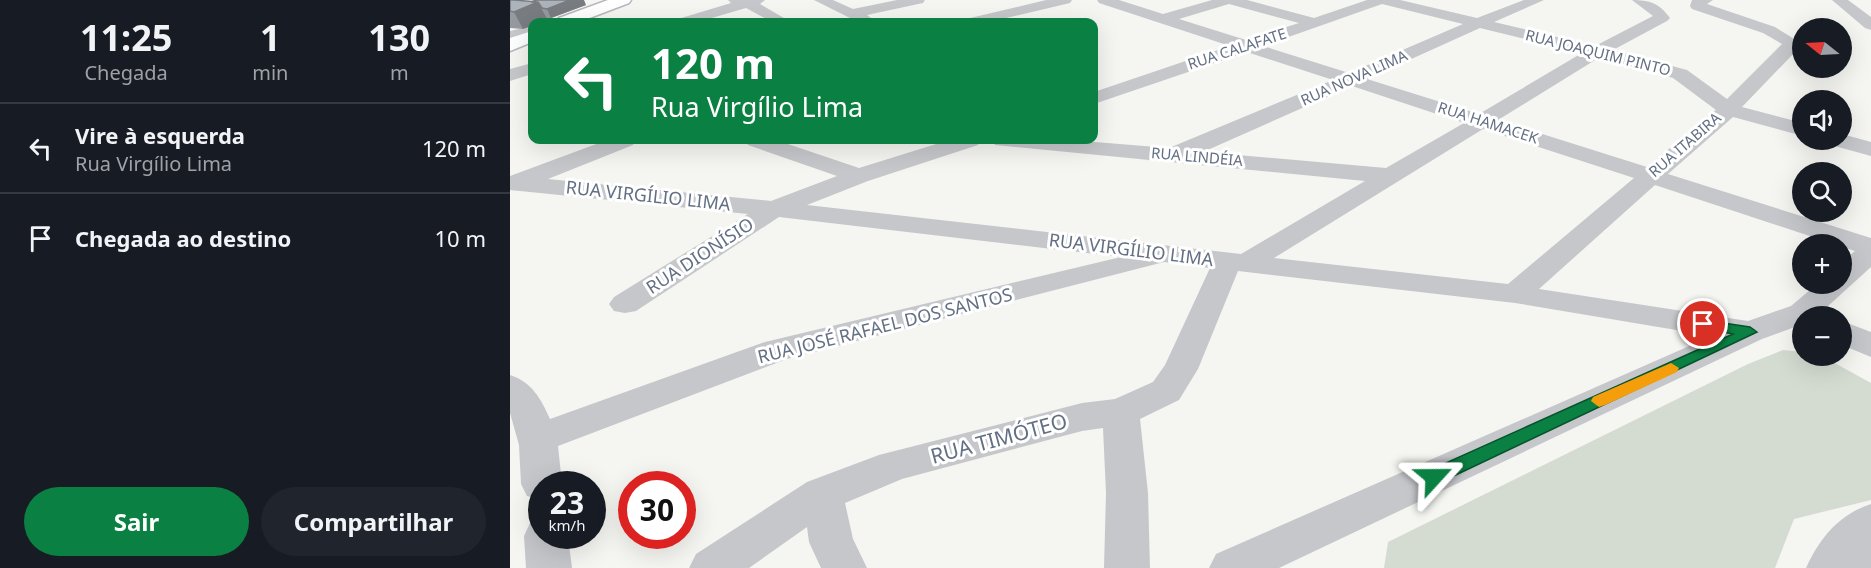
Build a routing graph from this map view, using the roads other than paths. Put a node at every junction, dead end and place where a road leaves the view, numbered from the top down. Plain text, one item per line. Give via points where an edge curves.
1 (623, 0) edge
2 (634, 0) edge
3 (821, 0) edge
4 (918, 0) edge
5 (1065, 0) edge
6 (1104, 0) edge
7 (1229, 0) edge
8 (1382, 0) edge
9 (1537, 0) edge
10 (1639, 0) edge
11 (1706, 0) edge
12 (1825, 0) edge
13 (747, 1) edge
14 (1840, 1) edge
15 (851, 14) junction
16 (576, 18) edge
17 (588, 18) edge
18 (695, 18) edge
19 (775, 18) edge
20 (860, 18) edge
21 (988, 18) edge
22 (1162, 19) junction
23 (1317, 23) junction
24 (1478, 23) junction
25 (1871, 25) edge
26 (528, 32) edge
27 (510, 36) edge
28 (528, 38) edge
29 (528, 44) edge
30 (510, 45) edge
31 (1247, 46) junction
32 (510, 51) edge
33 (1598, 51) junction
34 (528, 69) edge
35 (510, 75) edge
36 (1351, 79) junction
37 (1098, 97) edge
38 (1727, 109) junction
39 (1482, 122) junction
40 (1792, 127) edge
41 (1852, 143) edge
42 (615, 144) edge
43 (776, 144) edge
44 (958, 144) edge
45 (1048, 144) edge
46 (1871, 148) edge
47 (1172, 155) junction
48 (1652, 174) junction
49 (860, 176) junction
50 (1390, 176) junction
51 (512, 185) edge
52 (774, 209) junction
53 (1871, 247) edge
54 (1871, 252) edge
55 (1171, 254) junction
56 (1235, 263) junction
57 (1852, 268) edge
58 (1515, 294) junction
59 (1826, 294) edge
60 (625, 304) dead end
61 (1814, 306) edge
62 (1792, 319) edge
63 (1750, 332) junction
64 (1852, 336) edge
65 (1871, 346) edge
66 (510, 388) edge
67 (1121, 412) junction
68 (538, 438) junction
69 (541, 471) edge
70 (822, 494) junction
71 (1871, 522) edge
72 (547, 549) edge
73 (1844, 564) edge
74 (549, 568) edge
75 (712, 568) edge
76 (844, 568) edge
77 (1127, 568) edge
78 (1232, 568) edge

1 - 16 main road
2 - 17 main road
3 - 15 street
4 - 15 street
5 - 21 street
6 - 22 street, RUA HAMACEK
7 - 22 street
7 - 23 street
8 - 23 street, RUA CALAFATE
8 - 24 street, RUA JOAQUIM PINTO
9 - 24 street, RUA NOVA LIMA
10 - 33 street via 1662,18
11 - 38 street, RUA ITABIRA via 1697,6 1769,30 1791,42
12 - 14 street
13 - 18 street
13 - 19 street
14 - 25 street
15 - 20 street
22 - 31 street, RUA HAMACEK
23 - 31 street, RUA CALAFATE
24 - 33 street, RUA JOAQUIM PINTO
24 - 36 street, RUA NOVA LIMA
26 - 27 street
28 - 30 main road
29 - 32 main road
31 - 36 street, RUA HAMACEK
31 - 37 street, RUA CALAFATE
33 - 38 street, RUA JOAQUIM PINTO via 1680,74
33 - 39 street
34 - 35 street
36 - 39 street, RUA HAMACEK
36 - 47 street, RUA NOVA LIMA
38 - 40 street, RUA JOAQUIM PINTO
38 - 48 street, RUA ITABIRA via 1712,126
39 - 48 street, RUA HAMACEK
39 - 50 street
41 - 46 street
42 - 51 street
43 - 49 street
44 - 49 street
45 - 47 street, RUA LINDÉIA
47 - 50 street, RUA LINDÉIA
48 - 53 street, RUA HAMACEK
48 - 58 street, RUA ITABIRA
49 - 52 street
50 - 56 street
51 - 52 street, RUA VIRGÍLIO LIMA
52 - 55 street, RUA VIRGÍLIO LIMA
52 - 60 street, RUA DIONÍSIO
54 - 57 street
55 - 56 street, RUA VIRGÍLIO LIMA
55 - 68 street, RUA JOSÉ RAFAEL DOS SANTOS via 777,350
56 - 58 street, RUA VIRGÍLIO LIMA
56 - 67 street, RUA TIMÓTEO via 1166,391
58 - 63 street, RUA VIRGÍLIO LIMA
59 - 61 street
62 - 63 street
63 - 78 street
64 - 65 street
66 - 68 street via 524,399
67 - 70 street, RUA TIMÓTEO via 1082,417 969,445 894,466
67 - 77 street
68 - 69 street
70 - 75 street, RUA TIMÓTEO
70 - 76 street via 831,542
71 - 73 street via 1857,531
72 - 74 street

